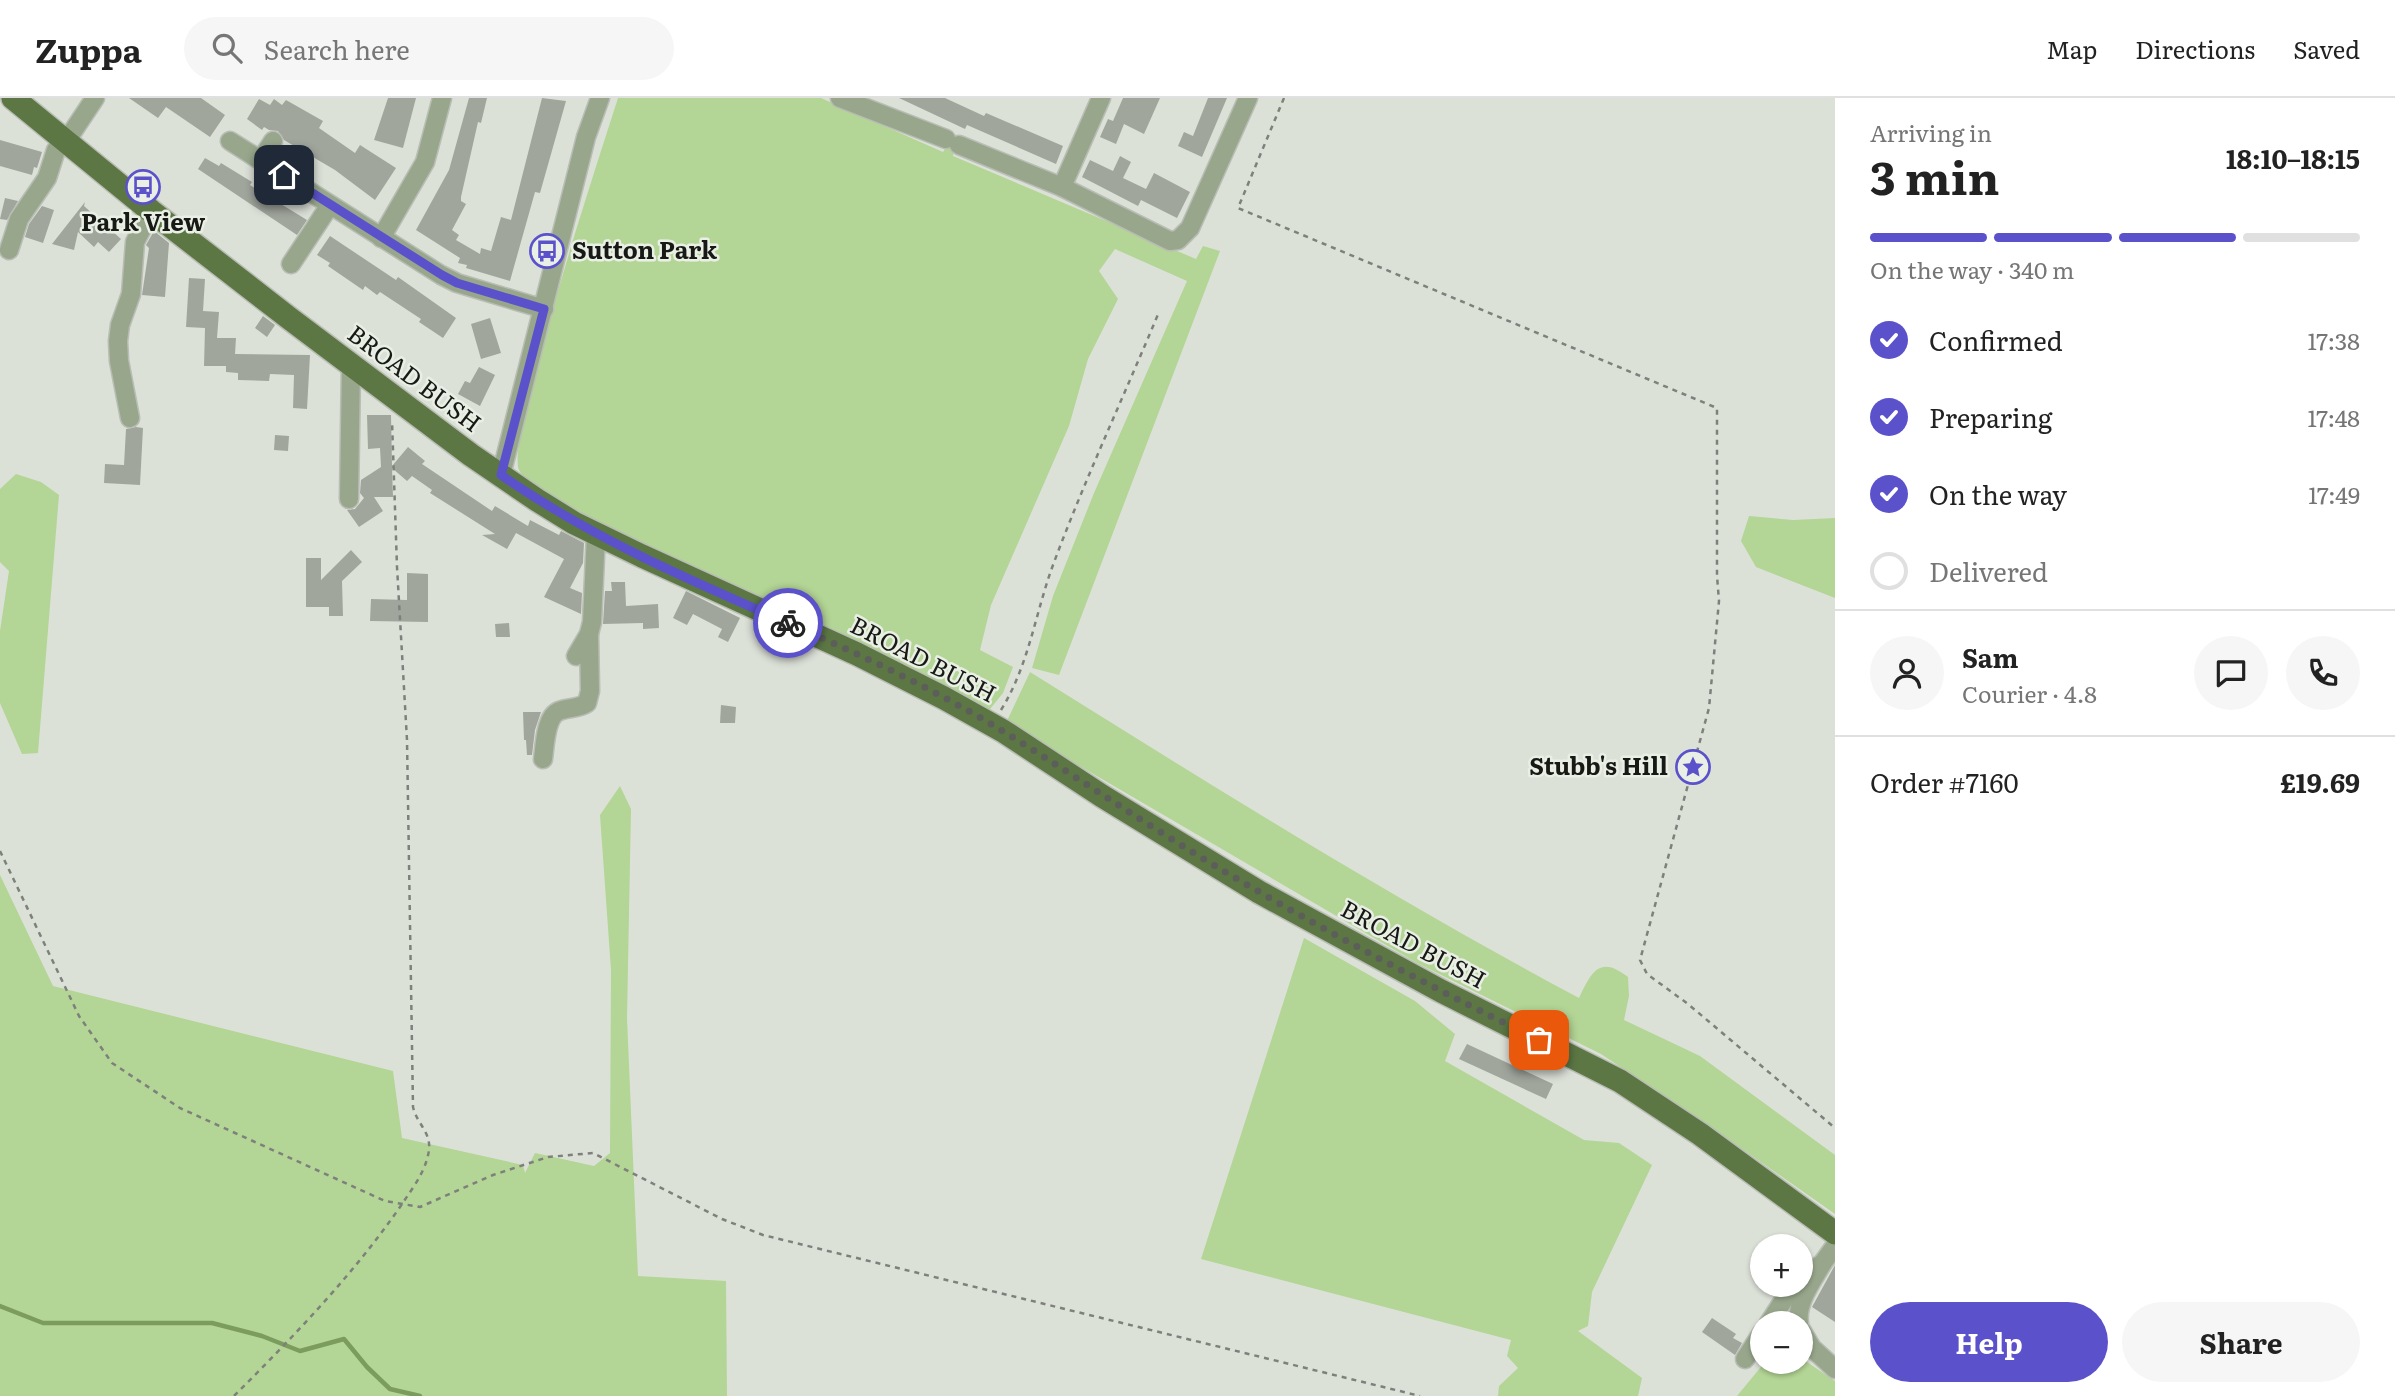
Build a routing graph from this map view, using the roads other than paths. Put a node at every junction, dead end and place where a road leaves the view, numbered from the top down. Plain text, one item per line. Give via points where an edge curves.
1 (13, 98) edge
2 (95, 98) edge
3 (442, 98) edge
4 (600, 98) edge
5 (840, 98) edge
6 (1101, 98) edge
7 (1248, 98) edge
8 (65, 139) junction
9 (230, 141) dead end
10 (273, 141) dead end
11 (261, 160) junction
12 (1062, 187) junction
13 (330, 205) junction
14 (151, 211) junction
15 (381, 238) junction
16 (9, 250) dead end
17 (291, 264) dead end
18 (544, 309) junction
19 (351, 365) junction
20 (130, 418) dead end
21 (501, 475) junction
22 (349, 499) dead end
23 (596, 534) junction
24 (589, 634) junction
25 (576, 656) dead end
26 (543, 759) dead end
27 (1835, 1233) edge
28 (1835, 1246) edge
29 (1822, 1264) junction
30 (1813, 1270) edge
31 (1799, 1311) edge
32 (1813, 1350) edge
33 (1750, 1351) edge
34 (1745, 1359) dead end
35 (1835, 1369) edge

1 - 8 main road, BROAD BUSH
2 - 8 street
3 - 15 street via 425,162
4 - 18 street via 586,137
5 - 12 street
6 - 12 street
7 - 12 street via 1190,229 1178,240 1170,241
8 - 14 main road, BROAD BUSH
8 - 16 street via 56,150 47,178 19,219
9 - 11 street
10 - 11 street
11 - 13 street
13 - 15 street
13 - 17 street
14 - 19 main road, BROAD BUSH
14 - 20 street via 135,242 131,294 118,341
15 - 18 street via 457,283
18 - 21 street
19 - 21 main road, BROAD BUSH
19 - 22 street
21 - 23 main road, BROAD BUSH
23 - 24 street
23 - 27 main road, BROAD BUSH via 857,654 992,725 1259,891 1441,991 1620,1081
24 - 25 street
24 - 26 street via 587,703 553,716
28 - 29 street
29 - 30 street
29 - 31 street
32 - 35 street
33 - 34 street

